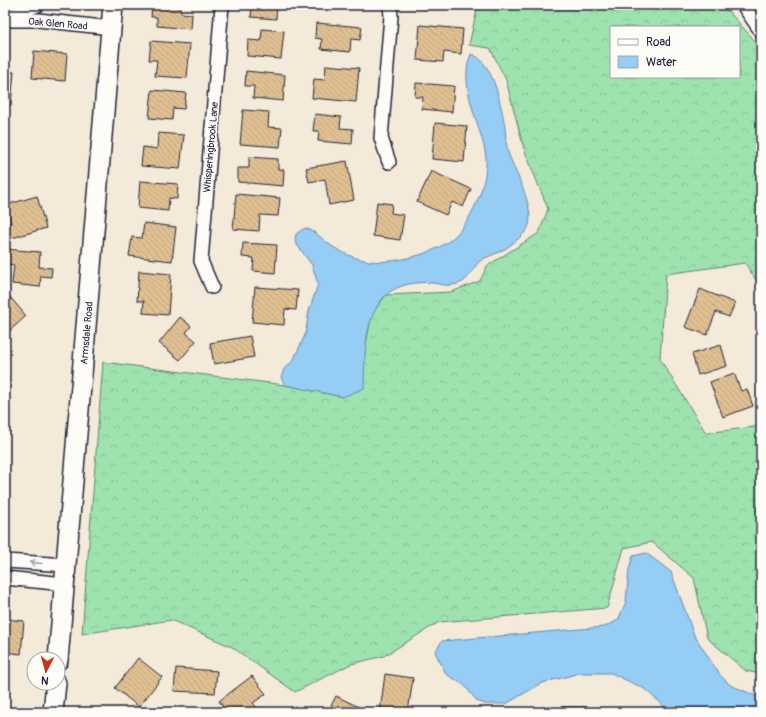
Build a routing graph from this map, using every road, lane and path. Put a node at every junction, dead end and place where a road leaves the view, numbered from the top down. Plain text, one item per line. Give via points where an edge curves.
1 (38, 5) edge
2 (114, 5) edge
3 (222, 5) edge
4 (390, 5) edge
5 (743, 5) edge
6 (5, 19) edge
7 (112, 28) junction
8 (761, 31) edge
9 (389, 162) dead end
10 (212, 287) dead end
11 (5, 561) edge
12 (66, 575) junction
13 (5, 578) edge
14 (59, 651) edge
15 (55, 691) edge
16 (53, 712) edge

1 - 6 street, Oak Glen Road
2 - 7 street, Armsdale Road
3 - 10 street, Whisperingbrook Lane via 201,260
4 - 9 street via 381,138
5 - 8 street
6 - 7 street, Oak Glen Road
7 - 12 street, Armsdale Road
12 -> 11 street
12 - 13 street
12 - 14 street, Armsdale Road
15 - 16 street

